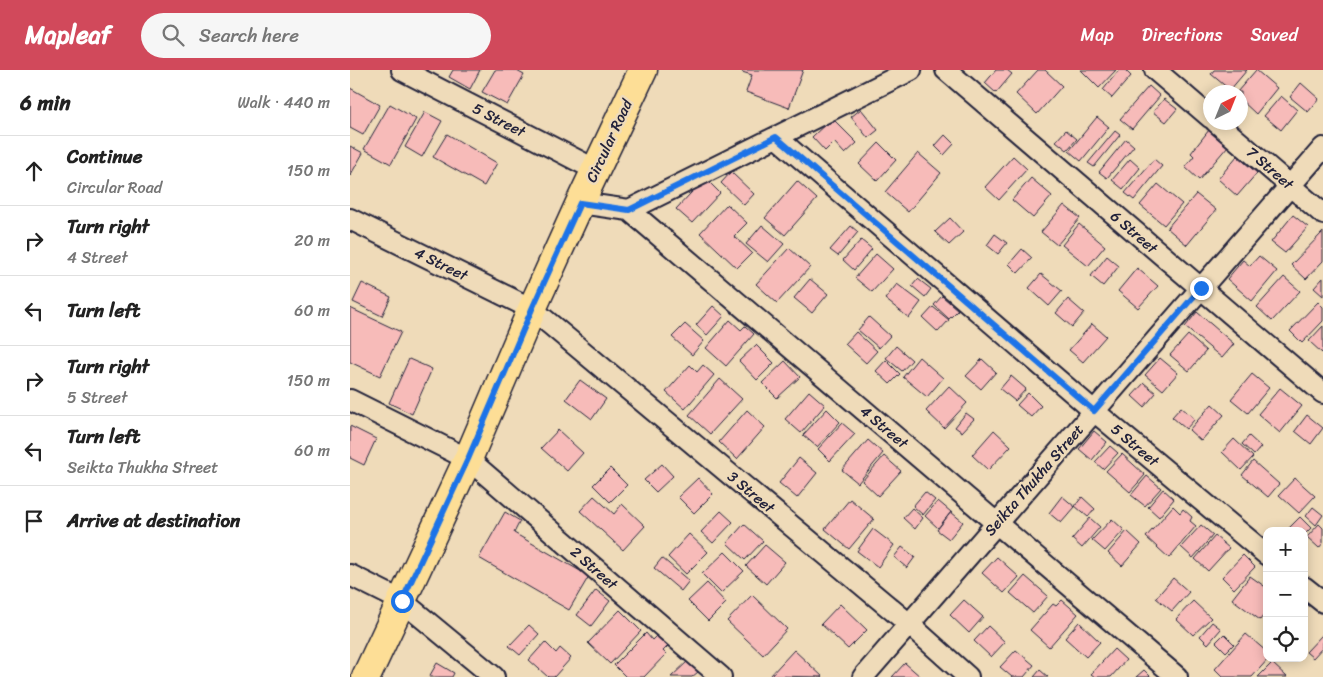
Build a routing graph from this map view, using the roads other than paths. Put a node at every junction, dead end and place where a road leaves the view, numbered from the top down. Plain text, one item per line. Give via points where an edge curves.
1 (402, 70) edge
2 (643, 70) edge
3 (912, 70) edge
4 (946, 70) edge
5 (1155, 70) edge
6 (1203, 112) edge
7 (1225, 130) edge
8 (776, 137) junction
9 (1323, 148) edge
10 (596, 170) junction
11 (1290, 186) junction
12 (580, 203) junction
13 (629, 210) junction
14 (1323, 214) edge
15 (350, 219) edge
16 (1201, 288) junction
17 (532, 309) junction
18 (1323, 394) edge
19 (350, 400) edge
20 (1094, 411) junction
21 (468, 459) junction
22 (997, 523) junction
23 (1263, 552) edge
24 (350, 575) edge
25 (1308, 590) edge
26 (402, 601) junction
27 (1323, 602) edge
28 (909, 624) junction
29 (366, 677) edge
30 (494, 677) edge
31 (721, 677) edge
32 (864, 677) edge
33 (968, 677) edge
34 (1177, 677) edge

1 - 10 street, 5 Street
2 - 10 main road, Circular Road
3 - 8 street
4 - 16 street, 6 Street
5 - 6 street
7 - 11 street, 7 Street
8 - 13 street
8 - 20 street, 5 Street
9 - 11 street, Seikta Thukha Street
10 - 12 main road, Circular Road
11 - 14 street, 7 Street
11 - 16 street, Seikta Thukha Street
12 - 13 street
12 - 17 main road, Circular Road
13 - 22 street, 4 Street
15 - 17 street, 4 Street
16 - 18 street, 6 Street
16 - 20 street, Seikta Thukha Street
17 - 21 main road, Circular Road
17 - 28 street, 3 Street
19 - 21 street
20 - 22 street, Seikta Thukha Street
20 - 23 street, 5 Street
21 - 26 main road, Circular Road
21 - 31 street, 2 Street
22 - 28 street, Seikta Thukha Street
22 - 34 street, 4 Street
24 - 26 street
25 - 27 street
26 - 29 main road, Circular Road
26 - 30 street
28 - 32 street, Seikta Thukha Street
28 - 33 street, 3 Street

